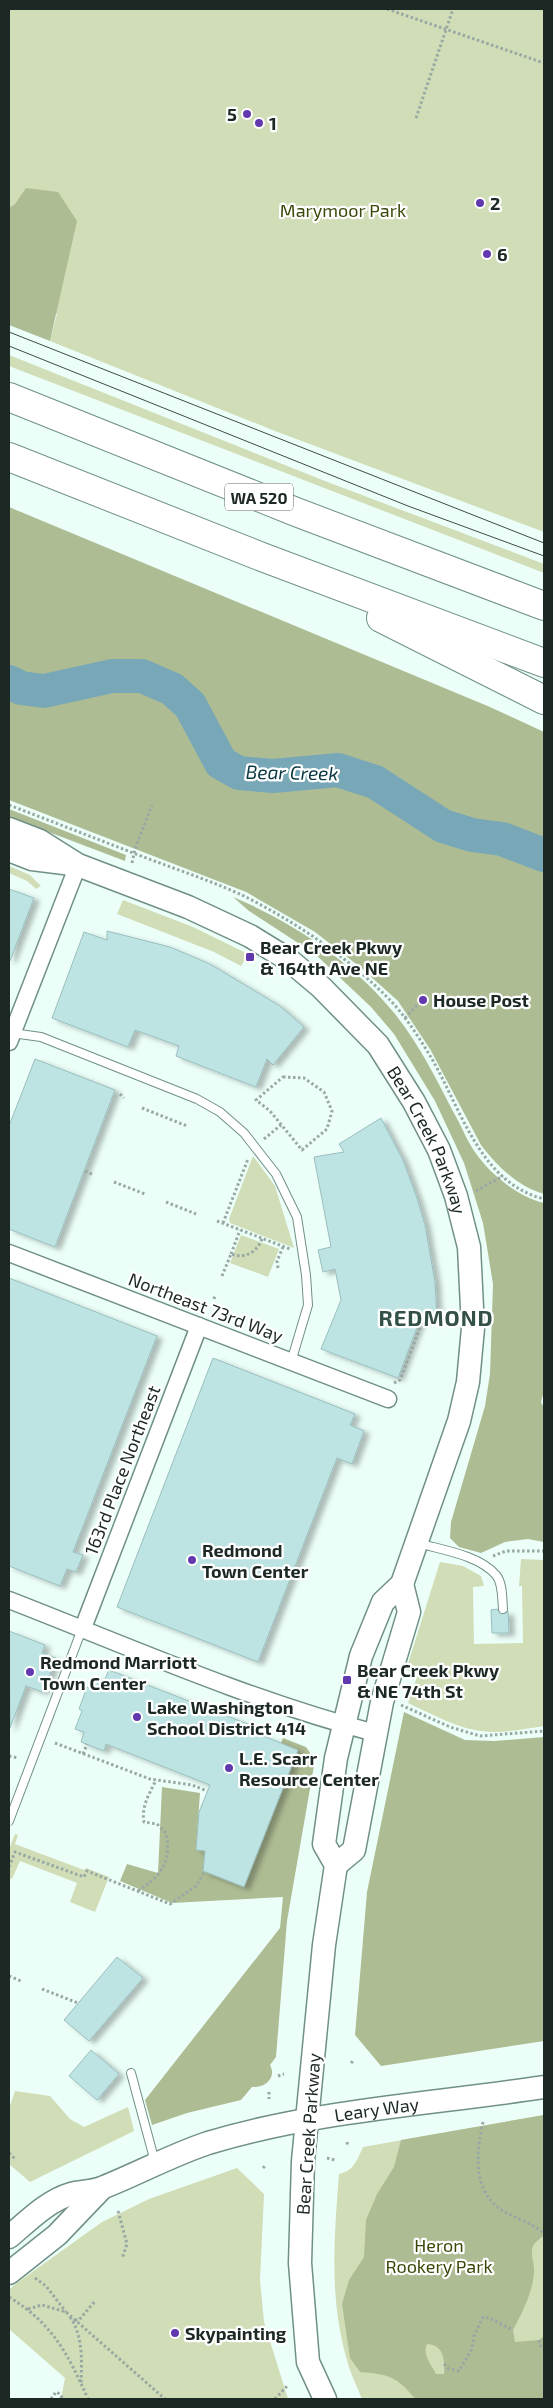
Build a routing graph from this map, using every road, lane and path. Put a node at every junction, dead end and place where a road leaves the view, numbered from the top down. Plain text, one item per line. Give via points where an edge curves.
1 (387, 9) edge
2 (453, 9) edge
3 (446, 30) junction
4 (544, 63) edge
5 (416, 118) dead end
6 (9, 397) edge
7 (9, 457) edge
8 (262, 557) junction
9 (544, 604) edge
10 (544, 663) edge
11 (544, 700) edge
12 (152, 805) dead end
13 (9, 829) edge
14 (9, 850) edge
15 (132, 863) dead end
16 (78, 865) junction
17 (419, 1003) dead end
18 (404, 1018) dead end
19 (10, 1036) edge
20 (120, 1094) dead end
21 (124, 1098) dead end
22 (142, 1108) dead end
23 (281, 1125) junction
24 (187, 1126) dead end
25 (264, 1139) dead end
26 (250, 1154) dead end
27 (85, 1171) dead end
28 (94, 1174) dead end
29 (503, 1176) dead end
30 (114, 1182) dead end
31 (476, 1191) dead end
32 (145, 1194) dead end
33 (166, 1202) dead end
34 (196, 1214) dead end
35 (217, 1221) dead end
36 (223, 1223) junction
37 (240, 1230) junction
38 (262, 1239) junction
39 (282, 1247) junction
40 (295, 1251) dead end
41 (9, 1252) edge
42 (231, 1254) junction
43 (278, 1268) dead end
44 (222, 1276) dead end
45 (423, 1320) dead end
46 (200, 1326) junction
47 (291, 1362) junction
48 (391, 1383) dead end
49 (388, 1399) dead end
50 (418, 1543) junction
51 (544, 1551) edge
52 (479, 1562) junction
53 (402, 1584) junction
54 (9, 1600) edge
55 (503, 1609) dead end
56 (82, 1628) junction
57 (401, 1705) dead end
58 (344, 1724) junction
59 (544, 1731) edge
60 (375, 1732) junction
61 (55, 1743) dead end
62 (87, 1744) dead end
63 (83, 1754) junction
64 (156, 1780) junction
65 (208, 1791) dead end
66 (9, 1821) edge
67 (336, 1865) junction
68 (9, 1867) edge
69 (205, 1871) dead end
70 (138, 1891) junction
71 (9, 1976) edge
72 (21, 1981) dead end
73 (42, 1989) dead end
74 (78, 2003) dead end
75 (131, 2073) dead end
76 (284, 2074) dead end
77 (278, 2076) dead end
78 (544, 2087) edge
79 (269, 2092) dead end
80 (270, 2099) dead end
81 (308, 2120) junction
82 (483, 2122) dead end
83 (347, 2142) dead end
84 (348, 2147) dead end
85 (9, 2153) edge
86 (327, 2158) dead end
87 (15, 2159) dead end
88 (335, 2160) dead end
89 (155, 2164) junction
90 (101, 2189) junction
91 (118, 2211) dead end
92 (79, 2214) junction
93 (17, 2227) edge
94 (544, 2234) edge
95 (9, 2237) edge
96 (9, 2259) edge
97 (122, 2259) dead end
98 (20, 2274) edge
99 (9, 2297) edge
100 (95, 2301) dead end
101 (28, 2309) junction
102 (66, 2312) junction
103 (76, 2320) junction
104 (513, 2330) dead end
105 (539, 2340) dead end
106 (544, 2348) edge
107 (444, 2364) dead end
108 (82, 2384) junction
109 (288, 2385) dead end
110 (51, 2399) edge
111 (63, 2399) edge
112 (88, 2399) edge
113 (164, 2399) edge
114 (275, 2399) edge
115 (325, 2399) edge

1 - 3 path
2 - 3 path
3 - 4 path
3 - 5 path
6 - 9 highway, WA 520 via 296,512
7 - 8 highway
8 - 10 highway
8 - 11 highway
12 - 15 path
13 - 16 main road, Bear Creek Parkway via 40,841
14 - 16 main road, Bear Creek Parkway via 32,859
16 - 19 street
16 - 50 main road, Bear Creek Parkway via 188,907 250,936 289,960 322,987 378,1045 431,1134 456,1196 469,1247 473,1328 468,1382 461,1412
17 - 18 path
19 - 47 lane via 41,1037 197,1099 220,1112 244,1133 276,1174 297,1217 308,1305
20 - 21 path
22 - 24 path
23 - 23 path via 256,1100 284,1077 304,1078 324,1092 332,1111 327,1129 302,1150
23 - 25 path
26 - 36 path
27 - 28 path
29 - 31 path
30 - 32 path
33 - 34 path
35 - 36 path
36 - 37 path
37 - 38 path
37 - 42 path
38 - 39 path
38 - 42 path via 248,1255
39 - 40 path
39 - 43 path
41 - 46 street, Northeast 73rd Way
42 - 44 path
45 - 48 path via 400,1380
46 - 47 street, Northeast 73rd Way
46 - 56 street, 163rd Place Northeast
47 - 49 street, Northeast 73rd Way
50 - 52 lane
50 - 53 main road, Bear Creek Parkway
51 - 52 path via 506,1551
52 - 55 lane via 500,1583
53 - 58 main road, Bear Creek Parkway via 383,1602 370,1631
53 - 60 main road via 409,1612
54 - 56 street
56 - 58 street via 277,1704
56 - 66 lane
57 - 59 path via 450,1727 480,1736
58 - 60 street
58 - 67 main road, Bear Creek Parkway via 324,1844
60 - 67 main road via 354,1850
61 - 63 path
62 - 63 path
63 - 64 path
64 - 65 path via 192,1785
64 - 70 path via 146,1802 144,1822 157,1824 166,1833 168,1851 162,1871
67 - 81 main road, Bear Creek Parkway via 324,1945
68 - 70 path via 15,1852 84,1878 87,1870
69 - 70 path via 196,1886 170,1904
71 - 72 path
73 - 74 path
75 - 89 lane
76 - 77 path
78 - 81 main road, Leary Way
79 - 80 path
81 - 89 main road, Leary Way via 239,2134
81 - 115 main road, Bear Creek Parkway via 303,2161 300,2264 308,2362
82 - 94 path via 477,2155 482,2187 489,2200
83 - 84 path
85 - 87 path
86 - 88 path
89 - 90 main road, Leary Way
90 - 92 main road, Leary Way
90 - 93 main road, Leary Way via 56,2200
91 - 97 path via 127,2244
92 - 96 main road via 51,2228
92 - 98 main road, Leary Way
93 - 95 main road, Leary Way
98 - 102 path via 46,2286
99 - 101 path
100 - 103 path
101 - 102 path via 42,2305
101 - 108 path via 55,2337
102 - 103 path
102 - 108 path via 77,2333 82,2358
103 - 113 path
104 - 107 path via 483,2317 474,2336 472,2350 460,2371 449,2369
105 - 106 path
108 - 112 path
109 - 114 path
110 - 111 path via 56,2392

